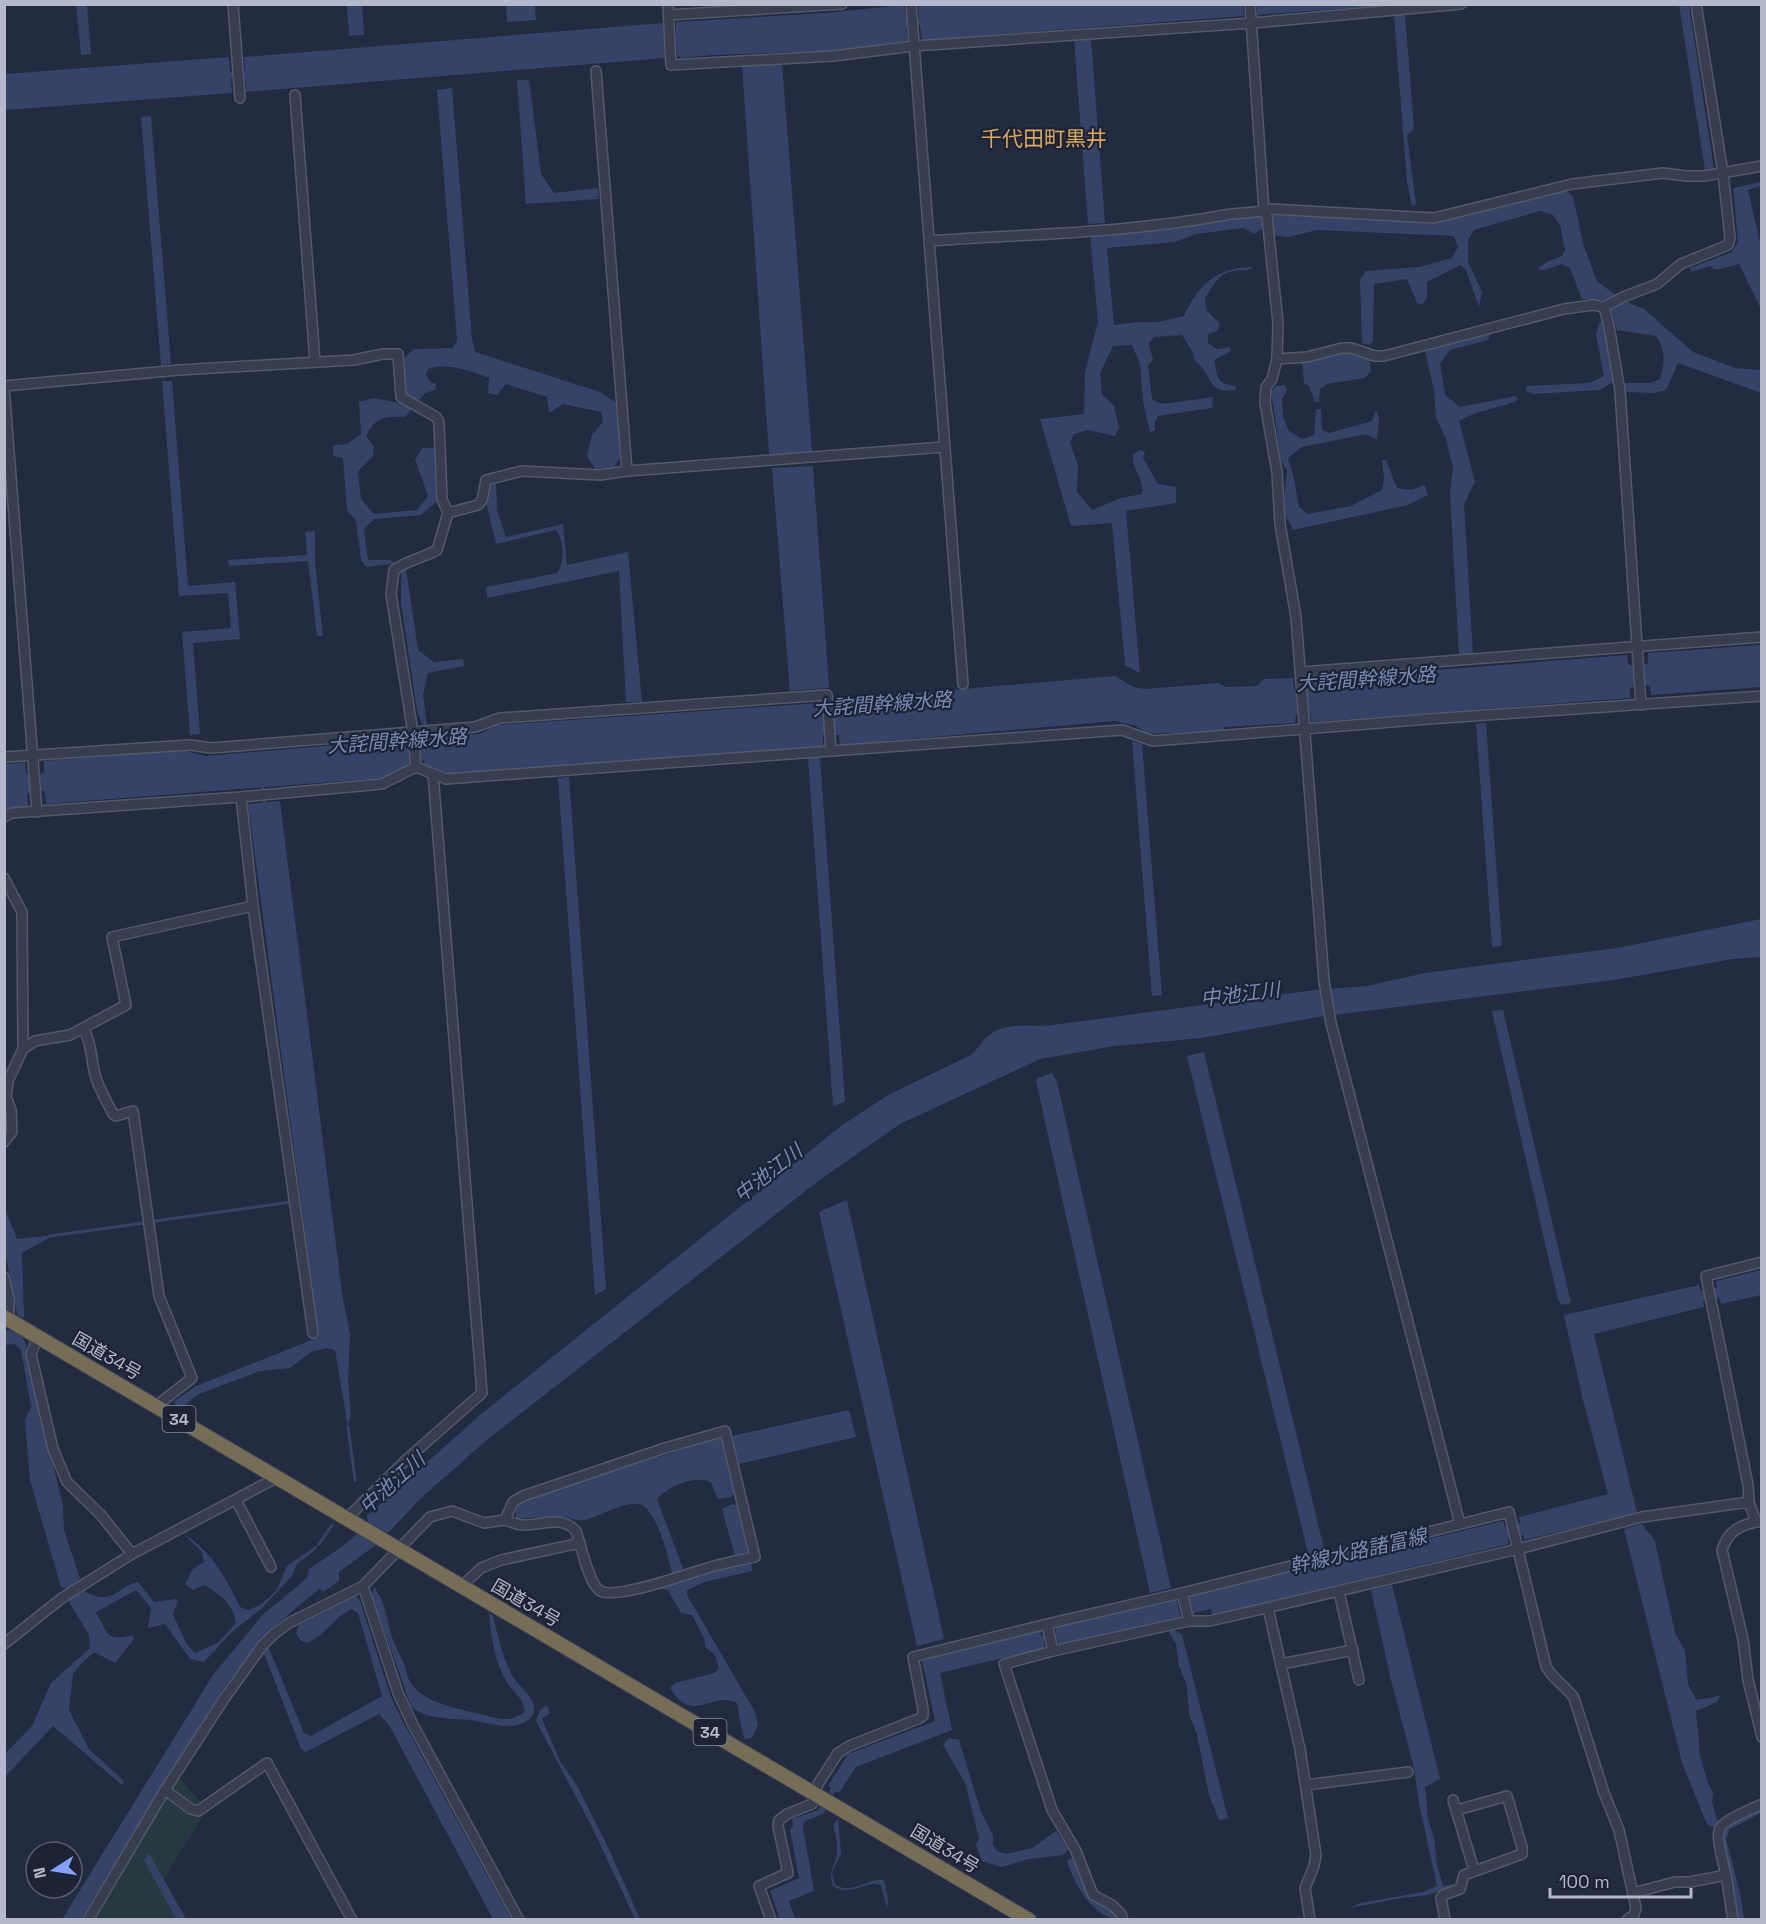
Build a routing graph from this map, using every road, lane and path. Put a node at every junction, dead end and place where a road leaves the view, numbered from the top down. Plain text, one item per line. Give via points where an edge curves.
1 (233, 4) edge
2 (668, 4) edge
3 (842, 4) edge
4 (911, 4) edge
5 (1250, 4) edge
6 (1461, 4) edge
7 (1696, 4) edge
8 (668, 15) junction
9 (1252, 22) junction
10 (914, 46) junction
11 (596, 71) dead end
12 (295, 95) dead end
13 (240, 99) dead end
14 (1761, 166) edge
15 (1723, 173) junction
16 (1265, 214) junction
17 (929, 241) junction
18 (1604, 306) junction
19 (1277, 358) junction
20 (315, 362) junction
21 (4, 387) edge
22 (944, 447) junction
23 (627, 471) junction
24 (448, 513) junction
25 (1761, 637) edge
26 (1637, 647) junction
27 (1301, 672) junction
28 (963, 684) dead end
29 (1761, 696) edge
30 (1641, 705) junction
31 (1304, 729) junction
32 (414, 737) junction
33 (831, 752) junction
34 (33, 754) junction
35 (4, 756) edge
36 (416, 766) junction
37 (433, 774) junction
38 (241, 797) junction
39 (37, 812) junction
40 (4, 817) edge
41 (4, 878) edge
42 (253, 906) junction
43 (84, 1029) junction
44 (23, 1049) junction
45 (4, 1142) edge
46 (1761, 1263) edge
47 (4, 1277) edge
48 (7, 1318) edge
49 (313, 1333) dead end
50 (38, 1337) junction
51 (156, 1406) junction
52 (278, 1477) junction
53 (236, 1500) junction
54 (1749, 1502) junction
55 (351, 1520) junction
56 (505, 1520) junction
57 (1759, 1521) edge
58 (1460, 1524) junction
59 (580, 1543) junction
60 (394, 1546) junction
61 (1518, 1549) junction
62 (132, 1554) junction
63 (271, 1567) dead end
64 (363, 1586) junction
65 (462, 1586) junction
66 (1339, 1592) junction
67 (1183, 1597) junction
68 (1268, 1608) junction
69 (1188, 1616) junction
70 (1048, 1628) junction
71 (4, 1644) edge
72 (1052, 1648) junction
73 (1353, 1650) junction
74 (1281, 1664) junction
75 (1359, 1680) dead end
76 (1761, 1737) edge
77 (1408, 1772) dead end
78 (1306, 1785) junction
79 (165, 1790) junction
80 (816, 1793) junction
81 (1453, 1800) dead end
82 (1761, 1804) edge
83 (1457, 1810) junction
84 (1474, 1870) junction
85 (1726, 1875) junction
86 (1633, 1893) junction
87 (88, 1920) edge
88 (352, 1920) edge
89 (519, 1920) edge
90 (771, 1920) edge
91 (1029, 1920) edge
92 (1123, 1920) edge
93 (1310, 1920) edge
94 (1445, 1920) edge
95 (1628, 1920) edge
96 (1733, 1920) edge

1 - 13 street
2 - 8 street
3 - 8 street
4 - 10 street
5 - 9 street
6 - 9 street
7 - 15 street
8 - 10 street via 671,65 833,56
9 - 10 street
9 - 16 street
10 - 17 street
11 - 23 street
12 - 20 street
14 - 15 street
15 - 16 street via 1663,173 1572,184 1434,218 1270,209
15 - 18 street via 1728,245 1681,264 1657,284
16 - 17 street via 1233,213 1158,226
16 - 19 street via 1278,323
17 - 22 street
18 - 19 street via 1564,309 1384,356 1342,348 1306,357
18 - 26 street via 1620,391
19 - 27 street via 1266,387 1265,403
20 - 21 street
20 - 24 street via 398,354 400,397 439,422 442,499
21 - 34 street
22 - 23 street
22 - 28 street
23 - 24 street via 600,475 522,471 495,477 486,480 478,505
24 - 32 street via 437,550 406,561 394,570 391,594
25 - 26 street
26 - 27 street
26 - 30 street
27 - 31 street
29 - 30 street
30 - 31 street
31 - 33 street via 1153,741 1122,730
31 - 58 street via 1324,981 1331,1023
32 - 33 street via 476,727 500,718 827,695
32 - 34 street
32 - 36 street
33 - 37 street via 446,779
34 - 35 street
34 - 39 street
36 - 37 street
36 - 38 street via 382,784
37 - 55 street via 482,1393 406,1460
38 - 39 street
38 - 42 street
39 - 40 street
41 - 44 street via 22,912
42 - 43 street via 112,937 126,1005
42 - 49 street
43 - 44 street via 35,1041
43 - 51 street via 94,1073 113,1114 133,1111 159,1296 192,1378
44 - 45 street via 8,1081 6,1097 12,1132
46 - 54 street via 1706,1275
47 - 48 street via 9,1300
48 - 50 highway, 国道34号 / 34
50 - 51 highway, 国道34号 / 34
50 - 62 street via 31,1354 53,1449 67,1482 101,1515
51 - 52 highway, 国道34号 / 34
52 - 53 street
52 - 55 highway, 国道34号 / 34
53 - 62 street
53 - 63 street
54 - 57 street
54 - 61 street via 1642,1517
55 - 60 highway, 国道34号 / 34
56 - 59 street via 525,1525 562,1521 576,1530
56 - 59 street via 513,1502 523,1496 724,1431 755,1557 625,1592 606,1593 598,1590 592,1579
56 - 60 street via 484,1523 452,1511 430,1517
57 - 76 street via 1734,1530 1725,1539 1722,1550
58 - 61 street via 1509,1512
58 - 67 street
59 - 65 street via 501,1560 482,1568
60 - 64 street
60 - 65 highway, 国道34号 / 34
61 - 66 street
61 - 86 street via 1548,1672 1574,1698 1619,1830
62 - 71 street via 62,1598
64 - 79 street via 289,1623 262,1646
64 - 89 street via 398,1693
65 - 80 highway, 国道34号 / 34
66 - 68 street
66 - 73 street
67 - 69 street
67 - 70 street via 1161,1598
68 - 69 street via 1210,1622
68 - 74 street
69 - 72 street via 1171,1626
70 - 72 street
70 - 80 street via 913,1657 923,1716 849,1746 838,1754
72 - 92 street via 1004,1664 1052,1810 1076,1851 1093,1895 1112,1905
73 - 74 street
73 - 75 street
74 - 78 street
77 - 78 street
78 - 93 street via 1316,1855 1305,1888
79 - 87 street
79 - 88 street via 198,1811 267,1763
80 - 90 street via 812,1804 779,1820 788,1874 759,1886
80 - 91 highway, 国道34号 / 34
81 - 83 street
82 - 85 street via 1722,1825 1718,1837
83 - 84 street
83 - 84 street via 1507,1796 1522,1847 1519,1856
84 - 94 street via 1464,1875 1460,1889 1441,1898
85 - 86 street
85 - 96 street
86 - 95 street via 1636,1908

